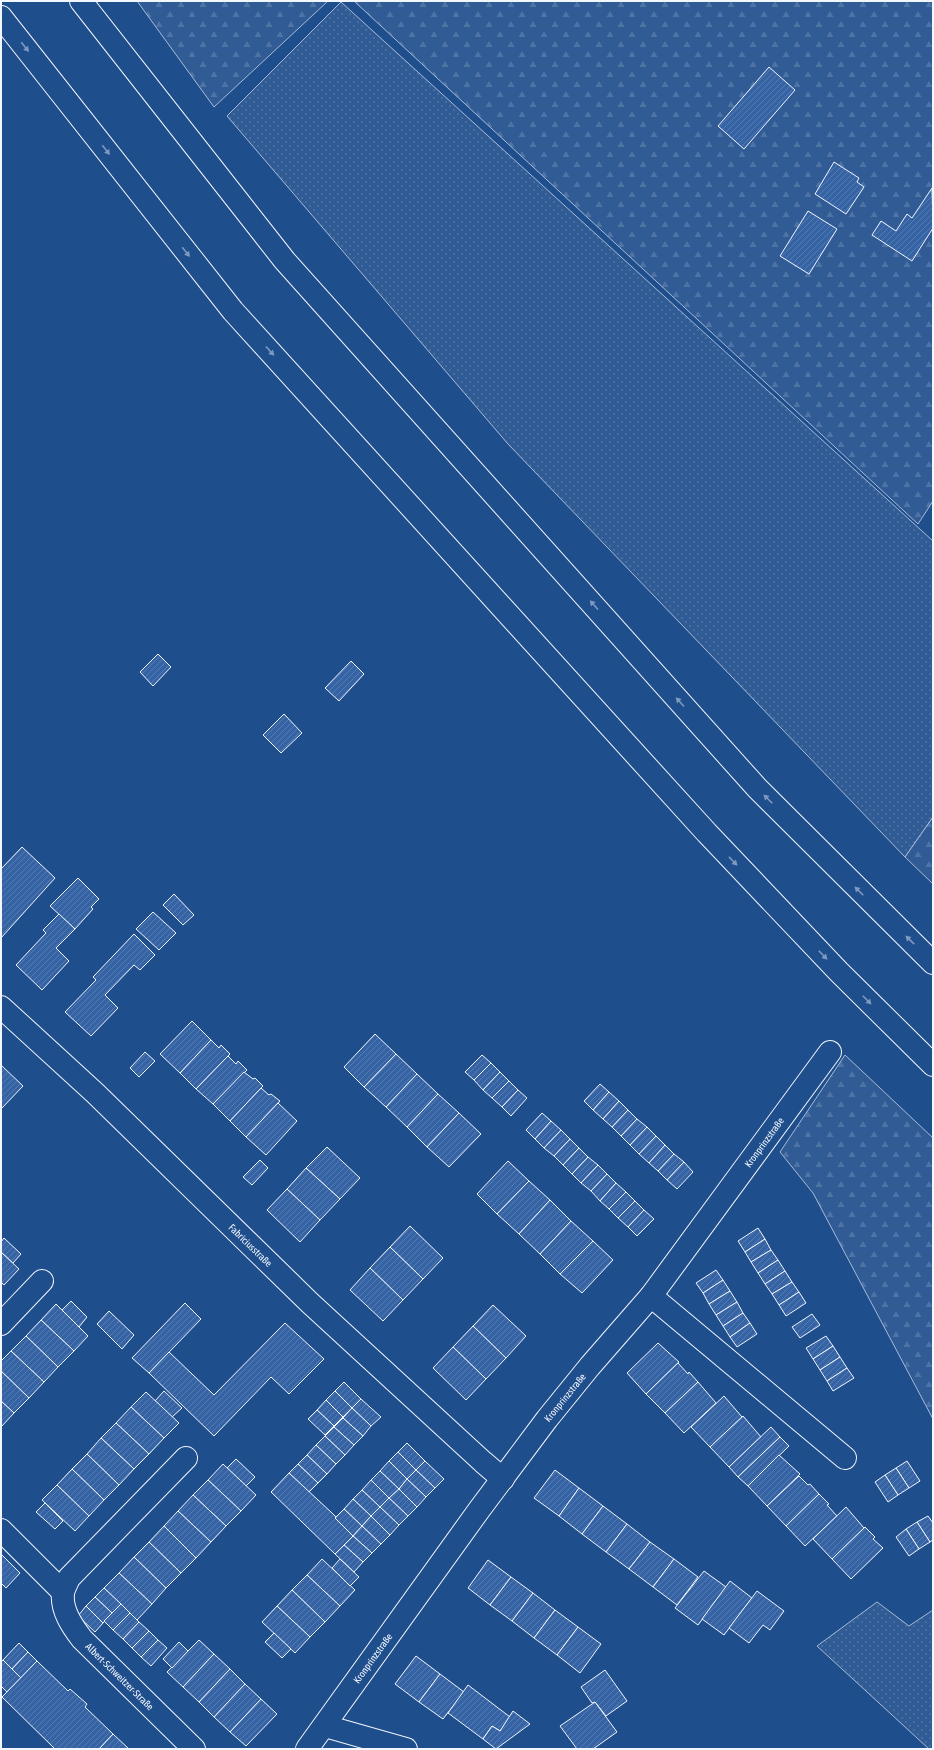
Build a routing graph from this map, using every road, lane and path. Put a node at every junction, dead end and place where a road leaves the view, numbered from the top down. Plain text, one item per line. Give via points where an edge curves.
1 (81, 1) edge
2 (1, 17) edge
3 (933, 963) edge
4 (1, 1007) edge
5 (830, 1052) dead end
6 (933, 1065) edge
7 (42, 1281) dead end
8 (651, 1296) junction
9 (1, 1324) edge
10 (186, 1458) dead end
11 (845, 1458) dead end
12 (503, 1479) junction
13 (1, 1530) edge
14 (63, 1592) junction
15 (325, 1726) junction
16 (194, 1749) edge
17 (307, 1749) edge
18 (406, 1749) edge

3 -> 1 main road via 757,788 285,261
2 -> 6 main road via 233,311 707,833 839,972
4 - 12 main road, Fabriciusstraße via 95,1093 310,1303
5 - 8 main road, Kronprinzstraße
7 - 9 main road
8 - 11 main road
8 - 12 main road, Kronprinzstraße via 585,1372
10 - 14 main road via 69,1578
12 - 15 main road, Kronprinzstraße
13 - 14 main road
14 - 16 main road, Albert-Schweitzer-Straße via 64,1608 70,1623 82,1639
15 - 17 main road, Kronprinzstraße
15 - 18 main road

